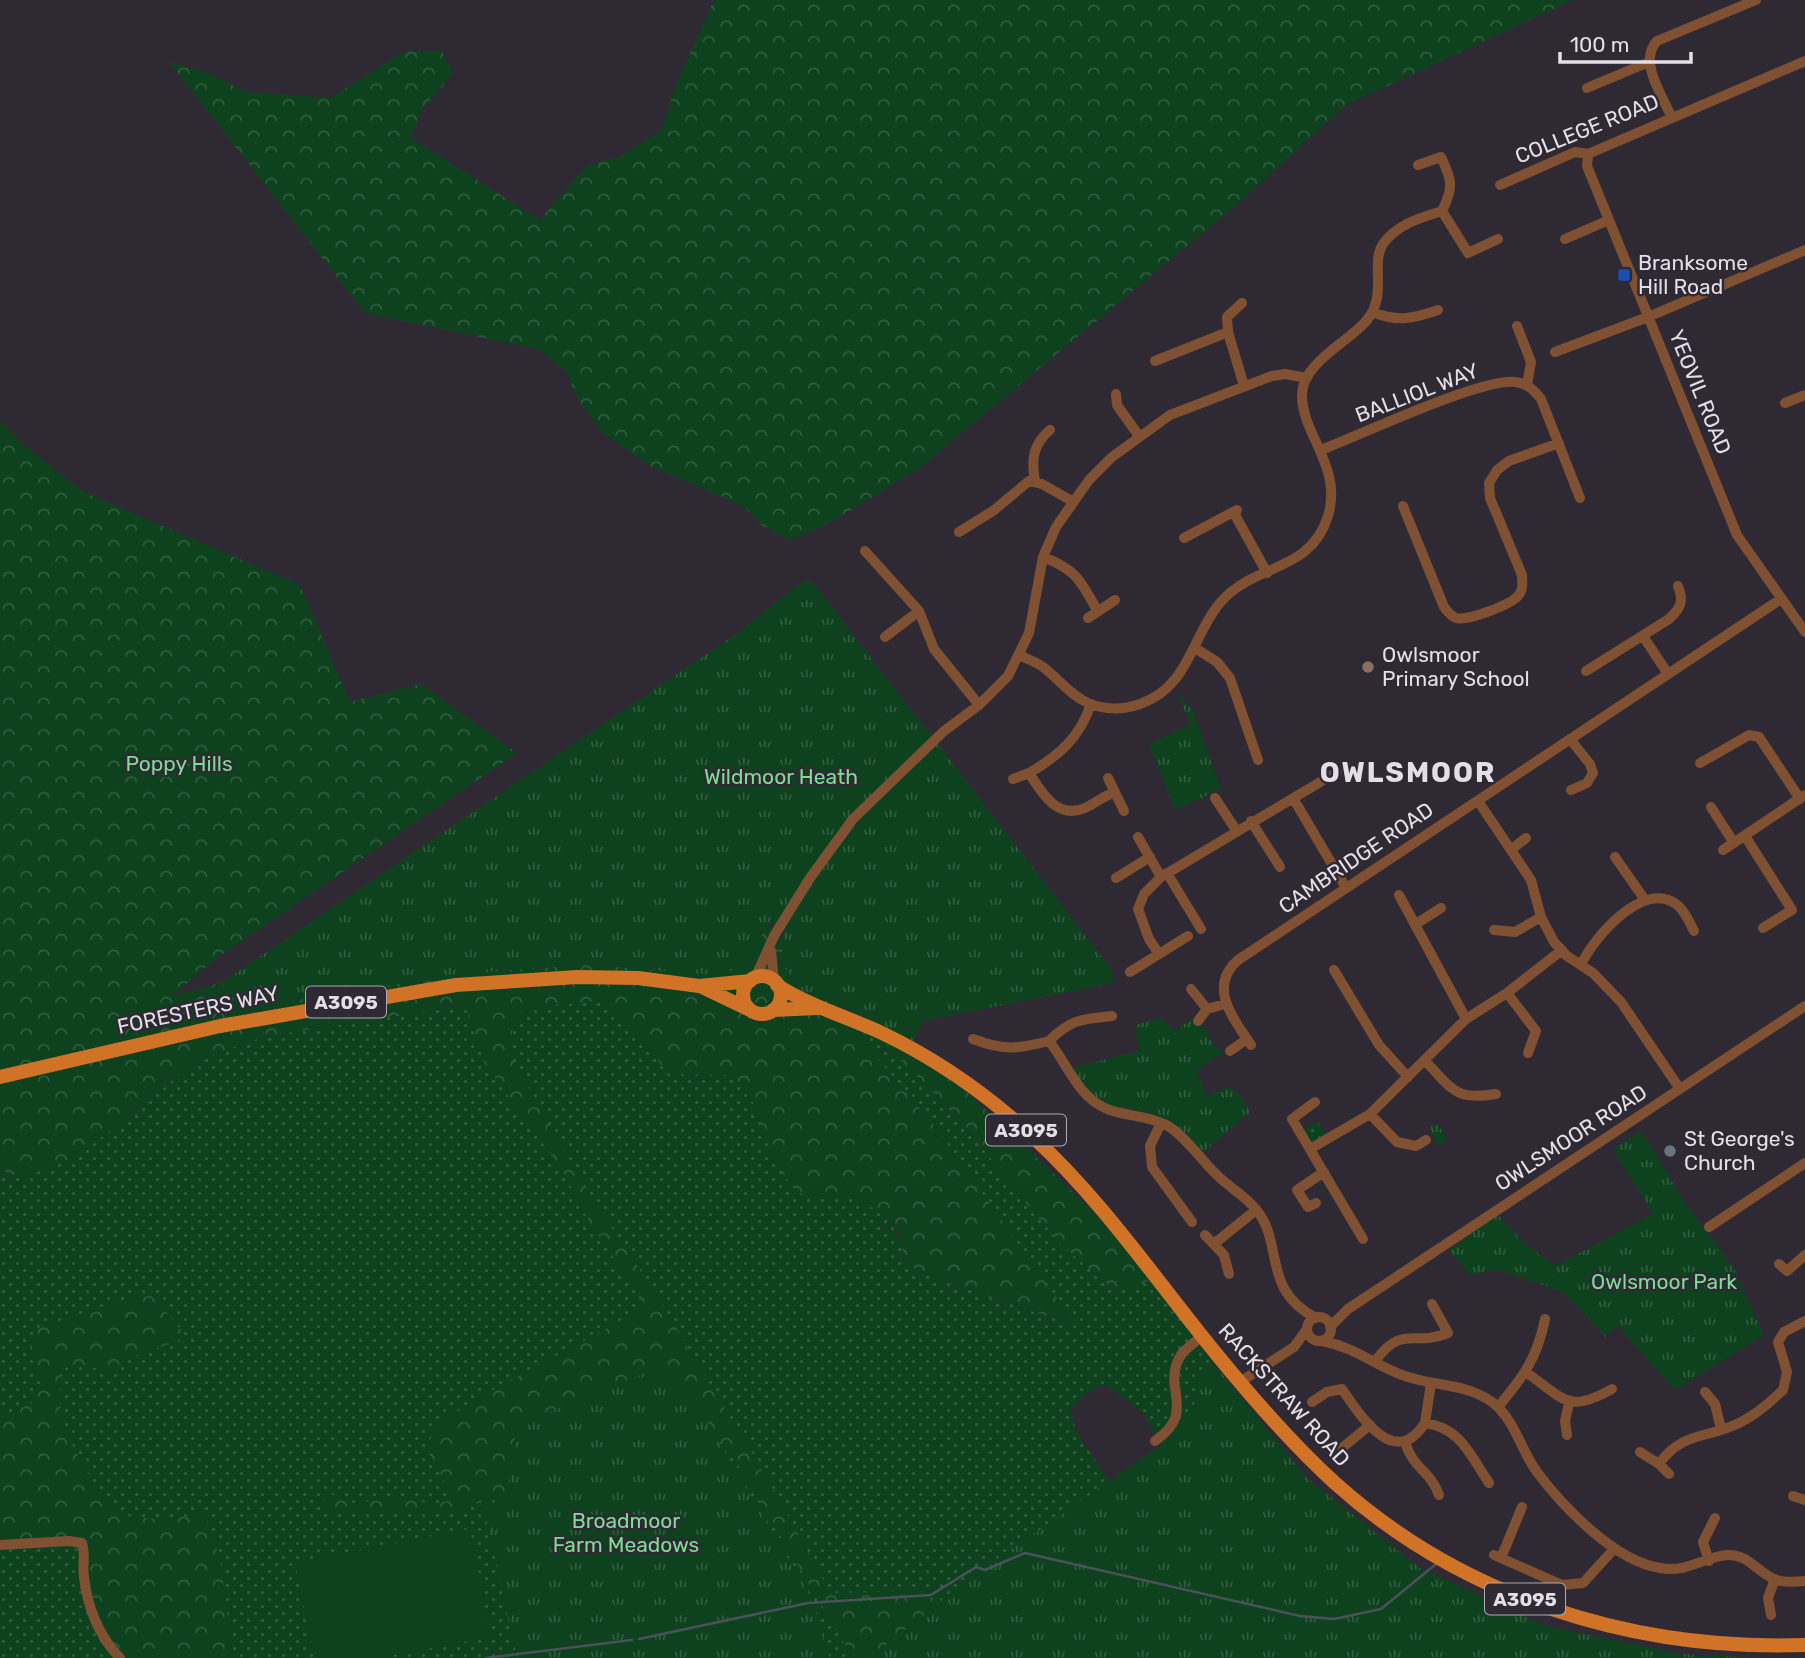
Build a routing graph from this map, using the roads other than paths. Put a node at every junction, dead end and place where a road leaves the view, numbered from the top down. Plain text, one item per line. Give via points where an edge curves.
1 (1756, 0) edge
2 (1805, 61) edge
3 (1649, 62) junction
4 (1587, 88) dead end
5 (1671, 116) junction
6 (1588, 154) junction
7 (1418, 165) dead end
8 (1500, 184) dead end
9 (1442, 211) junction
10 (1609, 220) junction
11 (1498, 239) dead end
12 (1565, 239) dead end
13 (1805, 250) edge
14 (1242, 303) dead end
15 (1438, 310) dead end
16 (1371, 312) junction
17 (1648, 317) junction
18 (1517, 327) dead end
19 (1228, 332) junction
20 (1555, 352) dead end
21 (1156, 361) dead end
22 (1307, 378) junction
23 (1527, 385) junction
24 (1244, 386) junction
25 (1116, 394) dead end
26 (1805, 395) edge
27 (1785, 403) dead end
28 (1050, 430) dead end
29 (1139, 436) junction
30 (1559, 443) junction
31 (1321, 450) junction
32 (1035, 481) junction
33 (1580, 498) dead end
34 (1072, 501) junction
35 (1403, 506) dead end
36 (959, 532) dead end
37 (1184, 538) dead end
38 (865, 551) dead end
39 (1043, 557) junction
40 (1267, 573) junction
41 (1678, 586) dead end
42 (1781, 599) junction
43 (1115, 600) dead end
44 (919, 611) junction
45 (1805, 632) edge
46 (1643, 636) junction
47 (885, 637) dead end
48 (1195, 648) junction
49 (1019, 655) junction
50 (1586, 671) dead end
51 (1668, 674) junction
52 (1091, 704) junction
53 (979, 705) junction
54 (1262, 727) dead end
55 (1249, 731) junction
56 (1570, 739) junction
57 (1258, 760) dead end
58 (1700, 763) dead end
59 (1337, 772) dead end
60 (1029, 773) junction
61 (1108, 778) dead end
62 (1013, 779) dead end
63 (1571, 790) dead end
64 (1115, 792) junction
65 (1802, 797) edge
66 (1293, 798) junction
67 (1215, 799) dead end
68 (1478, 801) junction
69 (1710, 807) dead end
70 (1124, 811) dead end
71 (1251, 821) junction
72 (1236, 830) junction
73 (1745, 836) junction
74 (1138, 837) dead end
75 (1526, 838) dead end
76 (1734, 843) junction
77 (1512, 849) junction
78 (1723, 850) dead end
79 (1150, 857) junction
80 (1615, 857) dead end
81 (1280, 867) dead end
82 (1164, 875) junction
83 (1116, 878) dead end
84 (1346, 888) junction
85 (1399, 895) dead end
86 (1645, 900) junction
87 (1441, 908) dead end
88 (1541, 917) junction
89 (1416, 924) junction
90 (1763, 928) dead end
91 (1201, 929) dead end
92 (1494, 930) dead end
93 (1695, 931) dead end
94 (1188, 936) dead end
95 (771, 948) junction
96 (1562, 950) junction
97 (1159, 954) junction
98 (1581, 965) junction
99 (1334, 970) dead end
100 (1130, 972) dead end
101 (752, 979) junction
102 (776, 983) junction
103 (699, 986) junction
104 (1191, 989) dead end
105 (1507, 993) junction
106 (1225, 1004) junction
107 (1805, 1006) edge
108 (822, 1008) junction
109 (1207, 1009) junction
110 (751, 1010) junction
111 (773, 1010) junction
112 (1112, 1016) dead end
113 (1466, 1019) junction
114 (1198, 1021) dead end
115 (973, 1039) dead end
116 (1049, 1041) junction
117 (1230, 1051) dead end
118 (1528, 1053) dead end
119 (1425, 1061) junction
120 (0, 1077) edge
121 (1408, 1077) junction
122 (1680, 1090) junction
123 (1496, 1094) dead end
124 (1315, 1102) dead end
125 (1370, 1114) junction
126 (1161, 1123) junction
127 (1426, 1140) dead end
128 (1310, 1149) junction
129 (1805, 1163) edge
130 (1324, 1172) junction
131 (1316, 1203) dead end
132 (1256, 1210) junction
133 (1192, 1222) dead end
134 (1710, 1227) dead end
135 (1205, 1235) dead end
136 (1363, 1239) dead end
137 (1215, 1243) junction
138 (1805, 1255) edge
139 (1779, 1264) dead end
140 (1229, 1274) dead end
141 (1359, 1302) junction
142 (1432, 1304) dead end
143 (1295, 1305) junction
144 (1318, 1318) junction
145 (1545, 1319) dead end
146 (1805, 1321) edge
147 (1307, 1328) junction
148 (1330, 1328) junction
149 (1202, 1336) junction
150 (1321, 1341) junction
151 (1344, 1345) junction
152 (1294, 1347) junction
153 (1376, 1360) junction
154 (1527, 1373) junction
155 (1240, 1382) junction
156 (1431, 1383) junction
157 (1612, 1389) dead end
158 (1705, 1392) dead end
159 (1312, 1402) dead end
160 (1569, 1403) junction
161 (1497, 1407) junction
162 (1424, 1423) junction
163 (1370, 1425) junction
164 (1721, 1429) junction
165 (1567, 1435) dead end
166 (1155, 1441) dead end
167 (1405, 1442) junction
168 (1342, 1448) dead end
169 (1640, 1452) dead end
170 (1659, 1464) junction
171 (1669, 1474) dead end
172 (1489, 1483) dead end
173 (1438, 1494) dead end
174 (1793, 1496) dead end
175 (1805, 1500) edge
176 (1522, 1507) dead end
177 (1715, 1518) dead end
178 (0, 1545) edge
179 (1614, 1549) junction
180 (1709, 1561) junction
181 (1774, 1579) junction
182 (1805, 1581) edge
183 (1770, 1615) dead end
184 (1805, 1645) edge
185 (120, 1658) edge

1 - 3 street via 1657,41
2 - 5 street, COLLEGE ROAD
3 - 4 street
3 - 5 street
5 - 6 street, COLLEGE ROAD
6 - 8 street, COLLEGE ROAD via 1575,152
6 - 10 street, YEOVIL ROAD via 1587,166
7 - 9 street via 1441,156 1452,184
9 - 11 street via 1468,253
9 - 16 street via 1406,223 1383,244 1378,293
10 - 12 street
10 - 17 street, YEOVIL ROAD
13 - 17 street
14 - 19 street via 1227,317
15 - 16 street via 1408,321
16 - 22 street
17 - 20 street
17 - 42 street, YEOVIL ROAD via 1737,535
18 - 23 street via 1531,362
19 - 21 street
19 - 24 street
22 - 24 street via 1285,374
22 - 31 street via 1304,407
23 - 30 street via 1541,399
23 - 31 street, BALLIOL WAY via 1512,381 1476,389
24 - 29 street via 1170,415
25 - 29 street via 1117,405
26 - 27 street
28 - 32 street via 1035,450
29 - 34 street via 1112,457
30 - 33 street
30 - 35 street via 1508,461 1489,483 1490,498 1522,575 1523,587 1517,597 1504,605 1453,617 1444,607
31 - 40 street via 1331,481 1328,517 1316,540 1291,563
32 - 34 street
32 - 36 street
34 - 39 street
37 - 40 street via 1236,510
38 - 44 street
39 - 43 street via 1078,575 1092,614
39 - 49 street via 1028,633
40 - 48 street via 1231,591 1216,607
41 - 46 street via 1683,598 1679,610
42 - 45 street, YEOVIL ROAD
42 - 51 street, CAMBRIDGE ROAD
44 - 47 street
44 - 53 street via 934,649
46 - 50 street
46 - 51 street
48 - 52 street via 1181,673 1149,701 1117,709
48 - 55 street via 1217,662 1230,678
49 - 52 street via 1042,666 1076,697
49 - 53 street via 1008,676
51 - 56 street, CAMBRIDGE ROAD
52 - 60 street via 1085,723 1069,744
53 - 95 street via 944,731 853,819 810,877
54 - 55 street
55 - 57 street
56 - 63 street via 1593,773 1587,783
56 - 68 street, CAMBRIDGE ROAD
58 - 65 street via 1749,736 1759,737
59 - 66 street
60 - 62 street
60 - 64 street via 1046,799 1059,809 1074,811
61 - 64 street
64 - 70 street
65 - 73 street
66 - 71 street
66 - 84 street
67 - 72 street
68 - 77 street
68 - 84 street, CAMBRIDGE ROAD
69 - 76 street
71 - 72 street
71 - 81 street
72 - 82 street
73 - 76 street
73 - 90 street via 1793,910
74 - 79 street
75 - 77 street
76 - 78 street
77 - 88 street via 1531,880
79 - 82 street
79 - 83 street
80 - 86 street
82 - 91 street
82 - 97 street via 1144,894 1138,909
84 - 106 street, CAMBRIDGE ROAD via 1231,966 1223,989
85 - 89 street
86 - 93 street via 1658,898 1677,904
86 - 98 street via 1603,931
87 - 89 street
88 - 92 street via 1515,932
88 - 96 street
89 - 113 street
94 - 97 street
95 - 101 street
95 - 102 street
96 - 98 street
96 - 105 street
97 - 100 street
98 - 122 street via 1621,1002
99 - 121 street via 1379,1045
101 - 102 main road via 765,977
101 - 103 main road, FORESTERS WAY / A3095
101 - 110 main road via 743,994
102 - 108 main road, RACKSTRAW ROAD / A3095
102 - 111 main road via 780,1000
103 - 110 main road, FORESTERS WAY / A3095
103 - 120 main road, FORESTERS WAY / A3095 via 577,977 456,985 220,1026
104 - 109 street
105 - 113 street
105 - 118 street via 1536,1031
106 - 109 street
106 - 117 street via 1249,1042
107 - 122 street, OWLSMOOR ROAD
108 - 111 main road, RACKSTRAW ROAD / A3095
108 - 149 main road, RACKSTRAW ROAD / A3095 via 917,1051 1011,1117 1073,1178
109 - 114 street
110 - 111 main road via 762,1014
112 - 116 street via 1075,1020
113 - 119 street
115 - 116 street via 1014,1049
116 - 126 street via 1086,1097 1108,1109 1146,1115
119 - 121 street
119 - 123 street via 1455,1092 1469,1098
121 - 125 street
122 - 141 street, OWLSMOOR ROAD
124 - 128 street via 1292,1119
125 - 127 street via 1397,1142 1416,1146
125 - 128 street
126 - 132 street
126 - 133 street via 1150,1146 1152,1167
128 - 130 street
129 - 134 street
130 - 131 street via 1297,1191 1308,1207
130 - 136 street
132 - 137 street
132 - 143 street via 1277,1276
135 - 137 street
137 - 140 street
138 - 139 street via 1787,1271
141 - 144 street, OWLSMOOR ROAD
141 - 148 street, OWLSMOOR ROAD
142 - 153 street via 1448,1334 1432,1340 1402,1337 1388,1344
143 - 144 street
143 - 147 street
144 - 147 street
144 - 148 street
145 - 154 street
146 - 164 street via 1784,1332 1778,1342 1787,1372 1783,1390 1739,1423
147 - 150 street via 1311,1339
147 - 152 street
148 - 150 street, OWLSMOOR ROAD
148 - 151 street
149 - 155 main road, RACKSTRAW ROAD / A3095
149 - 166 street via 1181,1355 1174,1379 1177,1419
150 - 151 street
150 - 152 street
151 - 153 street
152 - 155 street
153 - 156 street via 1397,1373
154 - 160 street
154 - 161 street
155 - 184 main road, RACKSTRAW ROAD / A3095 via 1349,1495 1436,1556 1494,1586 1580,1619 1643,1635 1714,1644
156 - 161 street via 1466,1389
156 - 162 street
157 - 160 street via 1588,1402
158 - 164 street via 1715,1404
159 - 163 street via 1342,1389
160 - 165 street
161 - 179 street via 1522,1441 1536,1471 1570,1510
162 - 167 street via 1416,1436
162 - 172 street via 1442,1426 1458,1437
163 - 167 street via 1389,1441
163 - 168 street
164 - 170 street via 1685,1439 1670,1448
167 - 173 street via 1411,1460 1425,1471
169 - 170 street
170 - 171 street
174 - 175 street
176 - 179 street via 1497,1557 1562,1586 1583,1583
177 - 180 street via 1703,1542
178 - 185 street via 82,1544 84,1576 97,1626
179 - 180 street via 1661,1569 1690,1568
180 - 181 street via 1727,1555 1748,1559
181 - 182 street
181 - 183 street via 1768,1598

